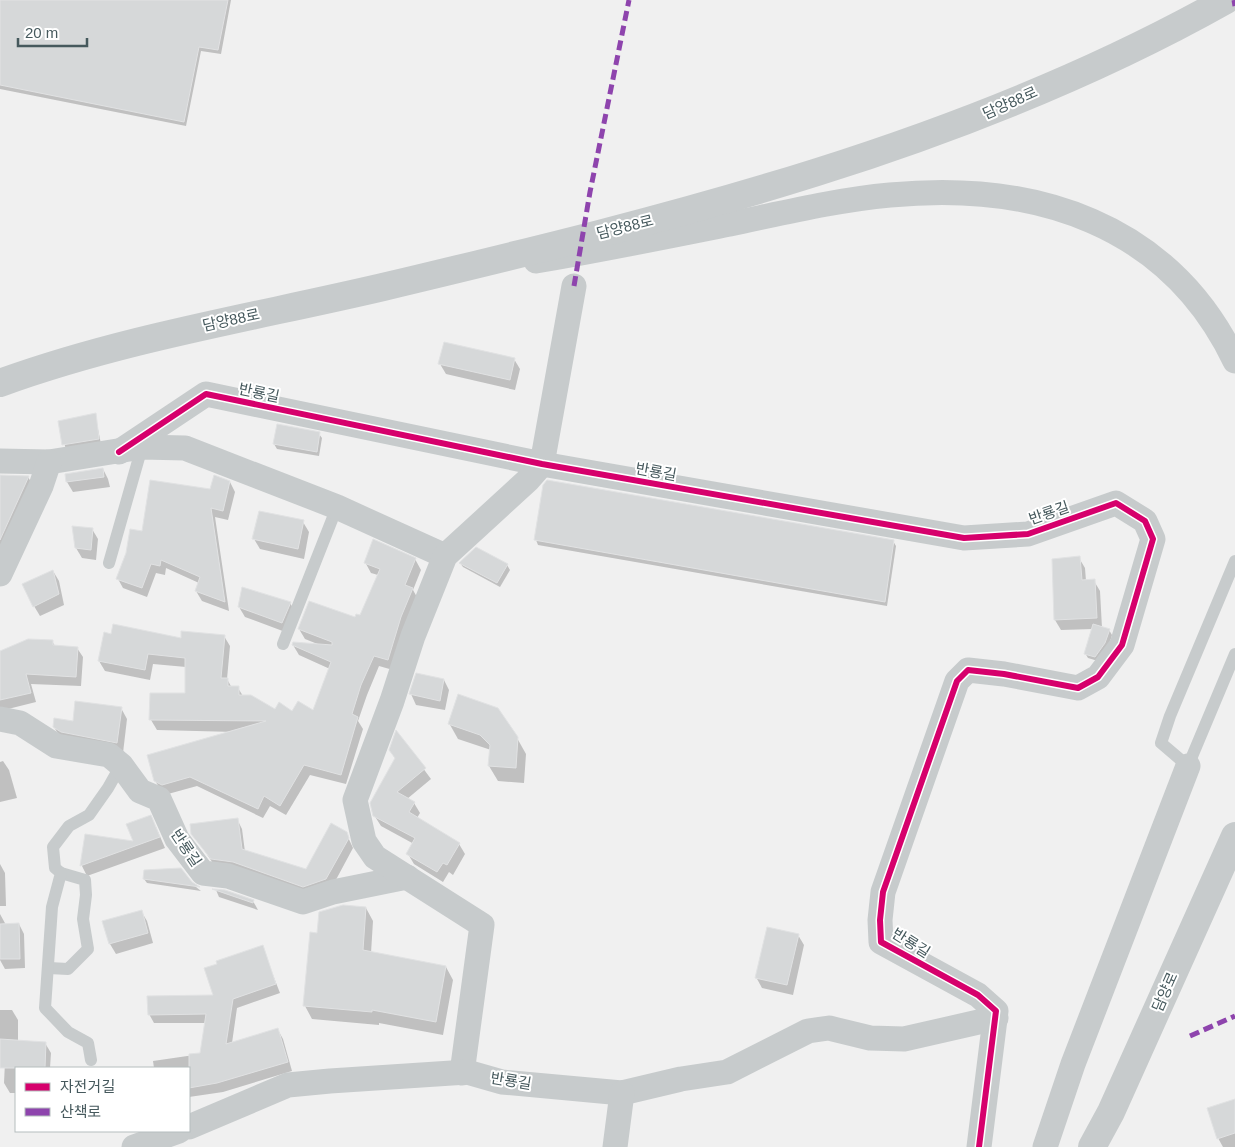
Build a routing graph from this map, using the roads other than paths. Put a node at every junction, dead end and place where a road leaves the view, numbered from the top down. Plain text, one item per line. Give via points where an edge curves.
1 (1226, 0) edge
2 (574, 286) dead end
3 (381, 288) junction
4 (1235, 361) edge
5 (0, 383) edge
6 (131, 450) junction
7 (0, 461) edge
8 (49, 462) junction
9 (542, 464) junction
10 (337, 507) junction
11 (445, 556) junction
12 (1235, 561) edge
13 (109, 563) dead end
14 (0, 574) edge
15 (283, 644) dead end
16 (1235, 654) edge
17 (0, 719) edge
18 (121, 765) junction
19 (1188, 766) junction
20 (1235, 836) edge
21 (61, 873) junction
22 (407, 877) junction
23 (49, 968) junction
24 (996, 1018) junction
25 (92, 1060) dead end
26 (462, 1073) junction
27 (622, 1093) junction
28 (190, 1127) edge
29 (176, 1132) edge
30 (134, 1147) edge
31 (616, 1147) edge
32 (979, 1147) edge
33 (1045, 1147) edge
34 (1092, 1147) edge

1 - 3 main road, 담양88로 via 1165,34 996,110 880,153 646,222
2 - 9 street
3 - 4 street via 594,252 862,199 938,193 1002,196 1066,210 1117,233 1165,266 1212,317
3 - 5 main road, 담양88로 via 190,329
6 - 8 street, 반룡길
6 - 9 street, 반룡길 via 206,394
6 - 10 street, 반룡길 via 185,448
6 - 13 lane
7 - 8 street, 반룡길
8 - 14 street
9 - 11 street
9 - 24 street, 반룡길 via 964,538 1028,534 1116,503 1145,521 1153,539 1122,645 1098,677 1078,688 968,670 957,681 883,892 882,942 978,995 996,1011
10 - 11 street, 반룡길
10 - 15 lane
11 - 22 street via 412,636 355,800 364,841 375,858
12 - 19 lane via 1161,744
16 - 19 lane
17 - 18 street, 반룡길 via 20,723 56,746 109,755
18 - 21 lane via 89,815 70,826 53,847 56,868
18 - 22 street, 반룡길 via 140,792 159,799 177,839 203,873 228,876 303,902 333,892
19 - 33 street via 1073,1064
20 - 34 main road, 담양로 via 1111,1112
21 - 23 lane via 52,907
21 - 23 lane via 85,880 83,919 88,949 68,969
22 - 26 street via 482,924
23 - 25 lane via 45,1008 68,1032 88,1043
24 - 27 street, 반룡길 via 904,1039 870,1038 829,1028 814,1030 728,1072
24 - 32 street
26 - 27 street, 반룡길 via 502,1082
26 - 28 street, 반룡길 via 288,1085
27 - 31 street
29 - 30 street

